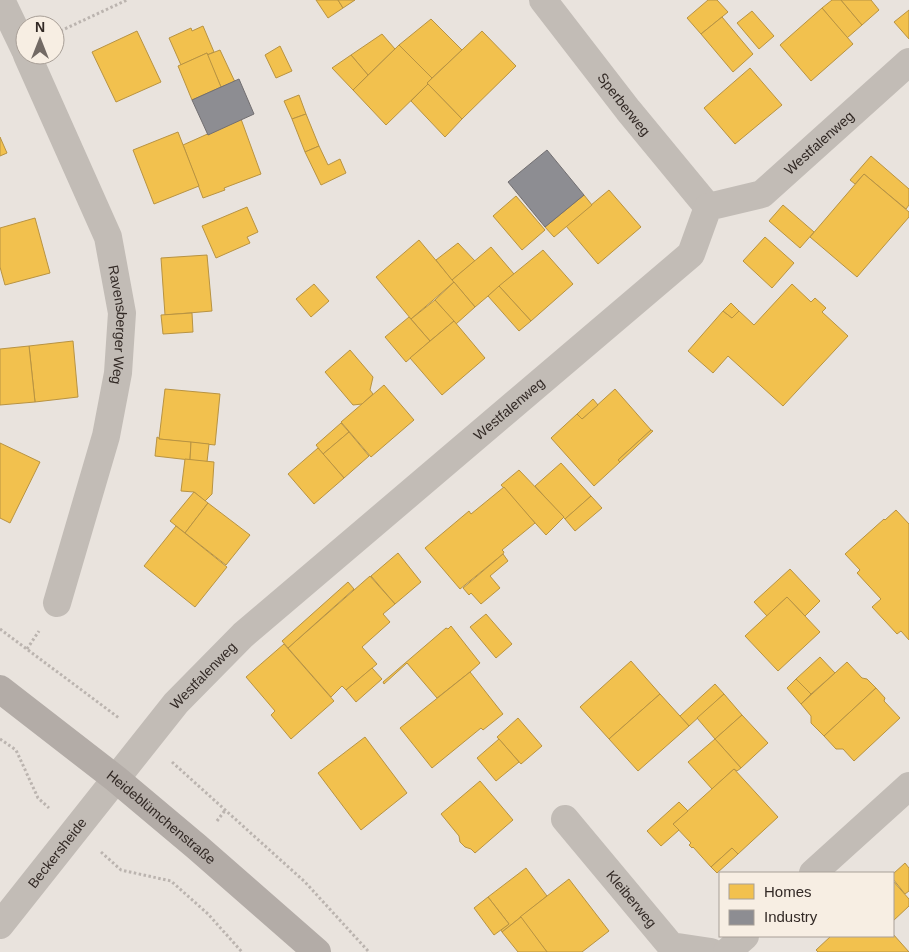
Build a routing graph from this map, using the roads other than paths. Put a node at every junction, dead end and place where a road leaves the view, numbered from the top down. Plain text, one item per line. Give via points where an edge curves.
1 (2, 0) edge
2 (543, 0) edge
3 (15, 28) edge
4 (909, 62) edge
5 (31, 65) edge
6 (708, 207) junction
7 (57, 603) dead end
8 (0, 689) edge
9 (116, 779) junction
10 (909, 786) edge
11 (565, 819) dead end
12 (814, 872) edge
13 (0, 925) edge
14 (744, 937) edge
15 (317, 952) edge
16 (712, 952) edge
17 (727, 952) edge

1 - 3 street
2 - 6 street, Sperberweg
4 - 6 street, Westfalenweg via 762,194
5 - 7 street, Ravensberger Weg via 108,237 122,313 118,374 106,436
6 - 9 street, Westfalenweg via 691,254 243,635 176,703
8 - 9 street, Heideblümchenstraße
9 - 13 street, Beckersheide
9 - 15 street, Heideblümchenstraße
10 - 12 street
11 - 16 street, Kleiberweg via 671,946
14 - 17 street

